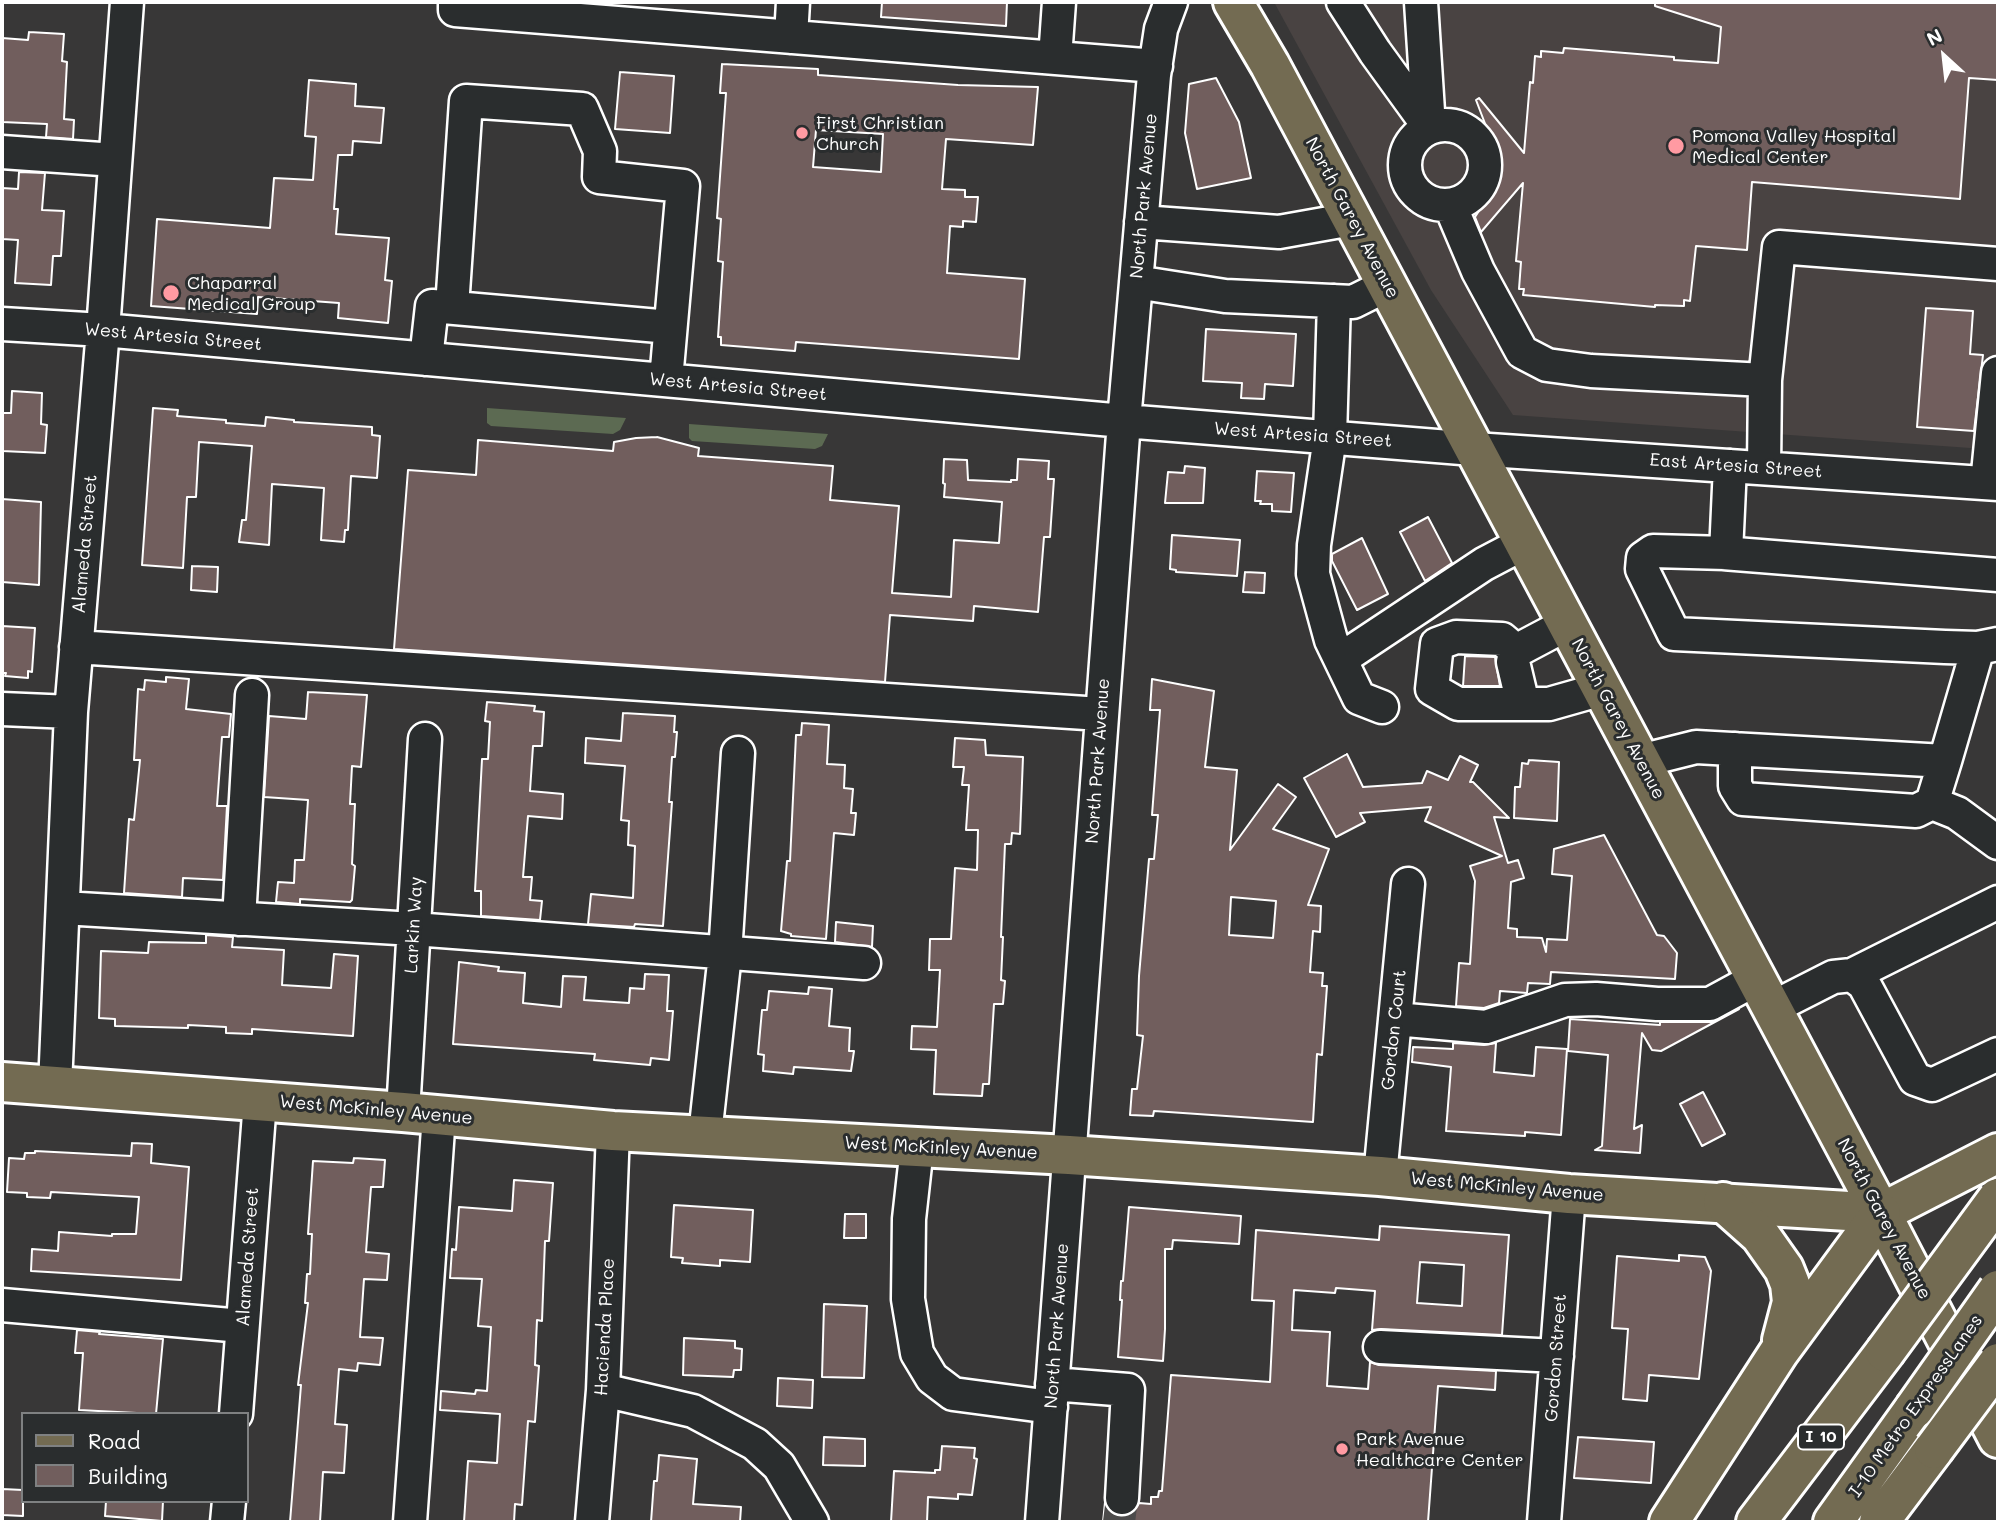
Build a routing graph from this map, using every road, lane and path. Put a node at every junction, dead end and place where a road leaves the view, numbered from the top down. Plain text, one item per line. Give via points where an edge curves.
1 (127, 2) edge
2 (455, 2) edge
3 (793, 2) edge
4 (1059, 2) edge
5 (1171, 2) edge
6 (1233, 2) edge
7 (1343, 2) edge
8 (1421, 2) edge
9 (791, 37) junction
10 (1055, 58) junction
11 (1156, 66) junction
12 (1430, 128) junction
13 (2, 152) edge
14 (116, 160) junction
15 (1450, 205) junction
16 (1352, 219) junction
17 (1142, 222) junction
18 (1998, 264) edge
19 (1136, 282) junction
20 (1387, 285) junction
21 (1334, 301) junction
22 (452, 307) junction
23 (2, 324) edge
24 (670, 327) junction
25 (103, 330) junction
26 (426, 359) junction
27 (1998, 373) edge
28 (666, 380) junction
29 (1765, 380) junction
30 (1124, 421) junction
31 (1330, 437) junction
32 (1474, 449) junction
33 (1730, 466) junction
34 (1764, 468) junction
35 (1992, 484) edge
36 (1524, 543) junction
37 (1723, 553) junction
38 (1998, 575) edge
39 (1567, 624) junction
40 (1988, 646) edge
41 (76, 647) junction
42 (1516, 650) junction
43 (1341, 659) junction
44 (1602, 688) junction
45 (252, 695) dead end
46 (1523, 704) junction
47 (1382, 707) dead end
48 (2, 709) edge
49 (71, 712) junction
50 (1101, 714) junction
51 (425, 739) dead end
52 (1735, 749) junction
53 (738, 752) dead end
54 (1640, 761) junction
55 (1945, 761) junction
56 (1933, 803) junction
57 (1998, 843) edge
58 (1408, 884) dead end
59 (1998, 902) edge
60 (63, 908) junction
61 (239, 919) junction
62 (414, 929) junction
63 (725, 954) junction
64 (864, 963) dead end
65 (1852, 975) junction
66 (1764, 993) junction
67 (1395, 1019) junction
68 (1998, 1054) edge
69 (2, 1082) edge
70 (55, 1086) junction
71 (260, 1101) junction
72 (421, 1113) junction
73 (613, 1131) junction
74 (705, 1135) junction
75 (917, 1147) junction
76 (1998, 1153) edge
77 (1069, 1155) junction
78 (1380, 1176) junction
79 (1569, 1194) junction
80 (1998, 1198) edge
81 (1723, 1202) junction
82 (1881, 1213) junction
83 (1998, 1290) edge
84 (2, 1305) edge
85 (242, 1326) junction
86 (1380, 1347) dead end
87 (1779, 1352) junction
88 (1557, 1356) junction
89 (1998, 1363) edge
90 (603, 1390) junction
91 (1051, 1395) junction
92 (236, 1412) edge
93 (1998, 1438) edge
94 (1122, 1498) tunnel mouth
95 (229, 1503) edge
96 (227, 1522) edge
97 (410, 1522) edge
98 (593, 1522) edge
99 (812, 1522) edge
100 (1042, 1522) edge
101 (1544, 1522) edge
102 (1669, 1522) edge
103 (1756, 1522) edge
104 (1833, 1522) edge
105 (1879, 1522) edge

1 - 14 street, Alameda Street
2 - 9 street via 455,10
3 - 9 street
4 - 10 street
5 - 11 street, North Park Avenue via 1161,29
6 - 16 main road, North Garey Avenue
7 - 12 street
8 - 12 street
9 - 10 street
10 - 11 street
11 - 17 street, North Park Avenue
12 - 15 street via 1411,145 1405,169 1415,192 1425,200
12 - 15 street via 1443,125 1469,133 1484,155 1482,182 1463,201
13 - 14 street
14 - 25 street, Alameda Street
15 - 29 street via 1478,271 1522,352 1547,365 1591,371
16 - 17 street via 1279,232
16 - 20 main road, North Garey Avenue
17 - 19 street, North Park Avenue
18 - 29 street via 1779,247
19 - 21 street via 1225,296
19 - 30 street, North Park Avenue
20 - 21 street via 1353,302
20 - 32 main road, North Garey Avenue
21 - 31 street
22 - 24 street
22 - 24 street via 466,101 582,109 600,151 599,177 682,186
22 - 26 street via 432,306
23 - 25 street, West Artesia Street
24 - 28 street
25 - 26 street, West Artesia Street
25 - 41 street, Alameda Street
26 - 28 street, West Artesia Street
27 - 35 street
28 - 30 street, West Artesia Street
29 - 34 street
30 - 31 street, West Artesia Street
30 - 50 street, North Park Avenue
31 - 32 street, West Artesia Street
31 - 43 street via 1313,574 1331,640
32 - 33 street, East Artesia Street
32 - 36 main road, North Garey Avenue
33 - 34 street, East Artesia Street
33 - 37 street
34 - 35 street, East Artesia Street
36 - 39 main road, North Garey Avenue
36 - 43 street via 1484,564
37 - 38 street
37 - 40 street via 1653,551 1643,558 1642,569 1674,634
39 - 42 street
39 - 44 main road, North Garey Avenue
40 - 55 street
41 - 49 street, Alameda Street
41 - 50 street
42 - 46 street via 1513,662
42 - 46 street via 1502,639 1456,637 1437,644 1432,689 1458,704
43 - 47 street via 1359,698
44 - 46 street via 1549,704
44 - 54 main road, North Garey Avenue
45 - 61 street
48 - 49 street
49 - 60 street, Alameda Street
50 - 77 street, North Park Avenue
51 - 62 street, Larkin Way
52 - 54 street via 1696,747
52 - 55 street
52 - 56 street via 1735,786 1743,799 1916,811
53 - 63 street
54 - 66 main road, North Garey Avenue
55 - 56 street
56 - 57 street via 1956,813
58 - 67 street, Gordon Court
59 - 65 street
60 - 61 street
60 - 70 street, Alameda Street
61 - 62 street
62 - 63 street
62 - 72 street, Larkin Way
63 - 64 street
63 - 74 street
65 - 66 street
65 - 68 street via 1864,984 1915,1079 1932,1085
66 - 67 street via 1710,1004 1565,1000 1486,1027
66 - 82 main road, North Garey Avenue
67 - 78 street, Gordon Court
69 - 70 main road, West McKinley Avenue
70 - 71 main road, West McKinley Avenue
71 - 72 main road, West McKinley Avenue
71 - 85 street, Alameda Street
72 - 73 main road, West McKinley Avenue
72 - 97 street, Larkin Way
73 - 74 main road, West McKinley Avenue
73 - 90 street, Hacienda Place
74 - 75 main road, West McKinley Avenue
75 - 77 main road, West McKinley Avenue
75 - 91 street via 909,1219 908,1299 917,1353 932,1378 953,1394
76 - 82 main road
77 - 78 main road, West McKinley Avenue
77 - 91 street, North Park Avenue
78 - 79 main road, West McKinley Avenue
79 - 81 main road, West McKinley Avenue
79 - 88 street, Gordon Street
80 - 103 main road, I 10, bridge
81 - 82 main road, West McKinley Avenue
81 - 87 main road via 1760,1235 1787,1277 1792,1302
82 - 87 main road
82 - 93 main road, North Garey Avenue
83 - 104 main road, I-10 Metro ExpressLanes, bridge
84 - 85 street
85 - 92 street, Alameda Street
86 - 88 street
87 - 102 main road
88 - 101 street, Gordon Street
89 - 105 main road, bridge
90 - 98 street, Hacienda Place
90 - 99 street via 693,1411 755,1444 779,1466
91 - 94 street via 1128,1390
91 - 100 street, North Park Avenue
95 - 96 street

